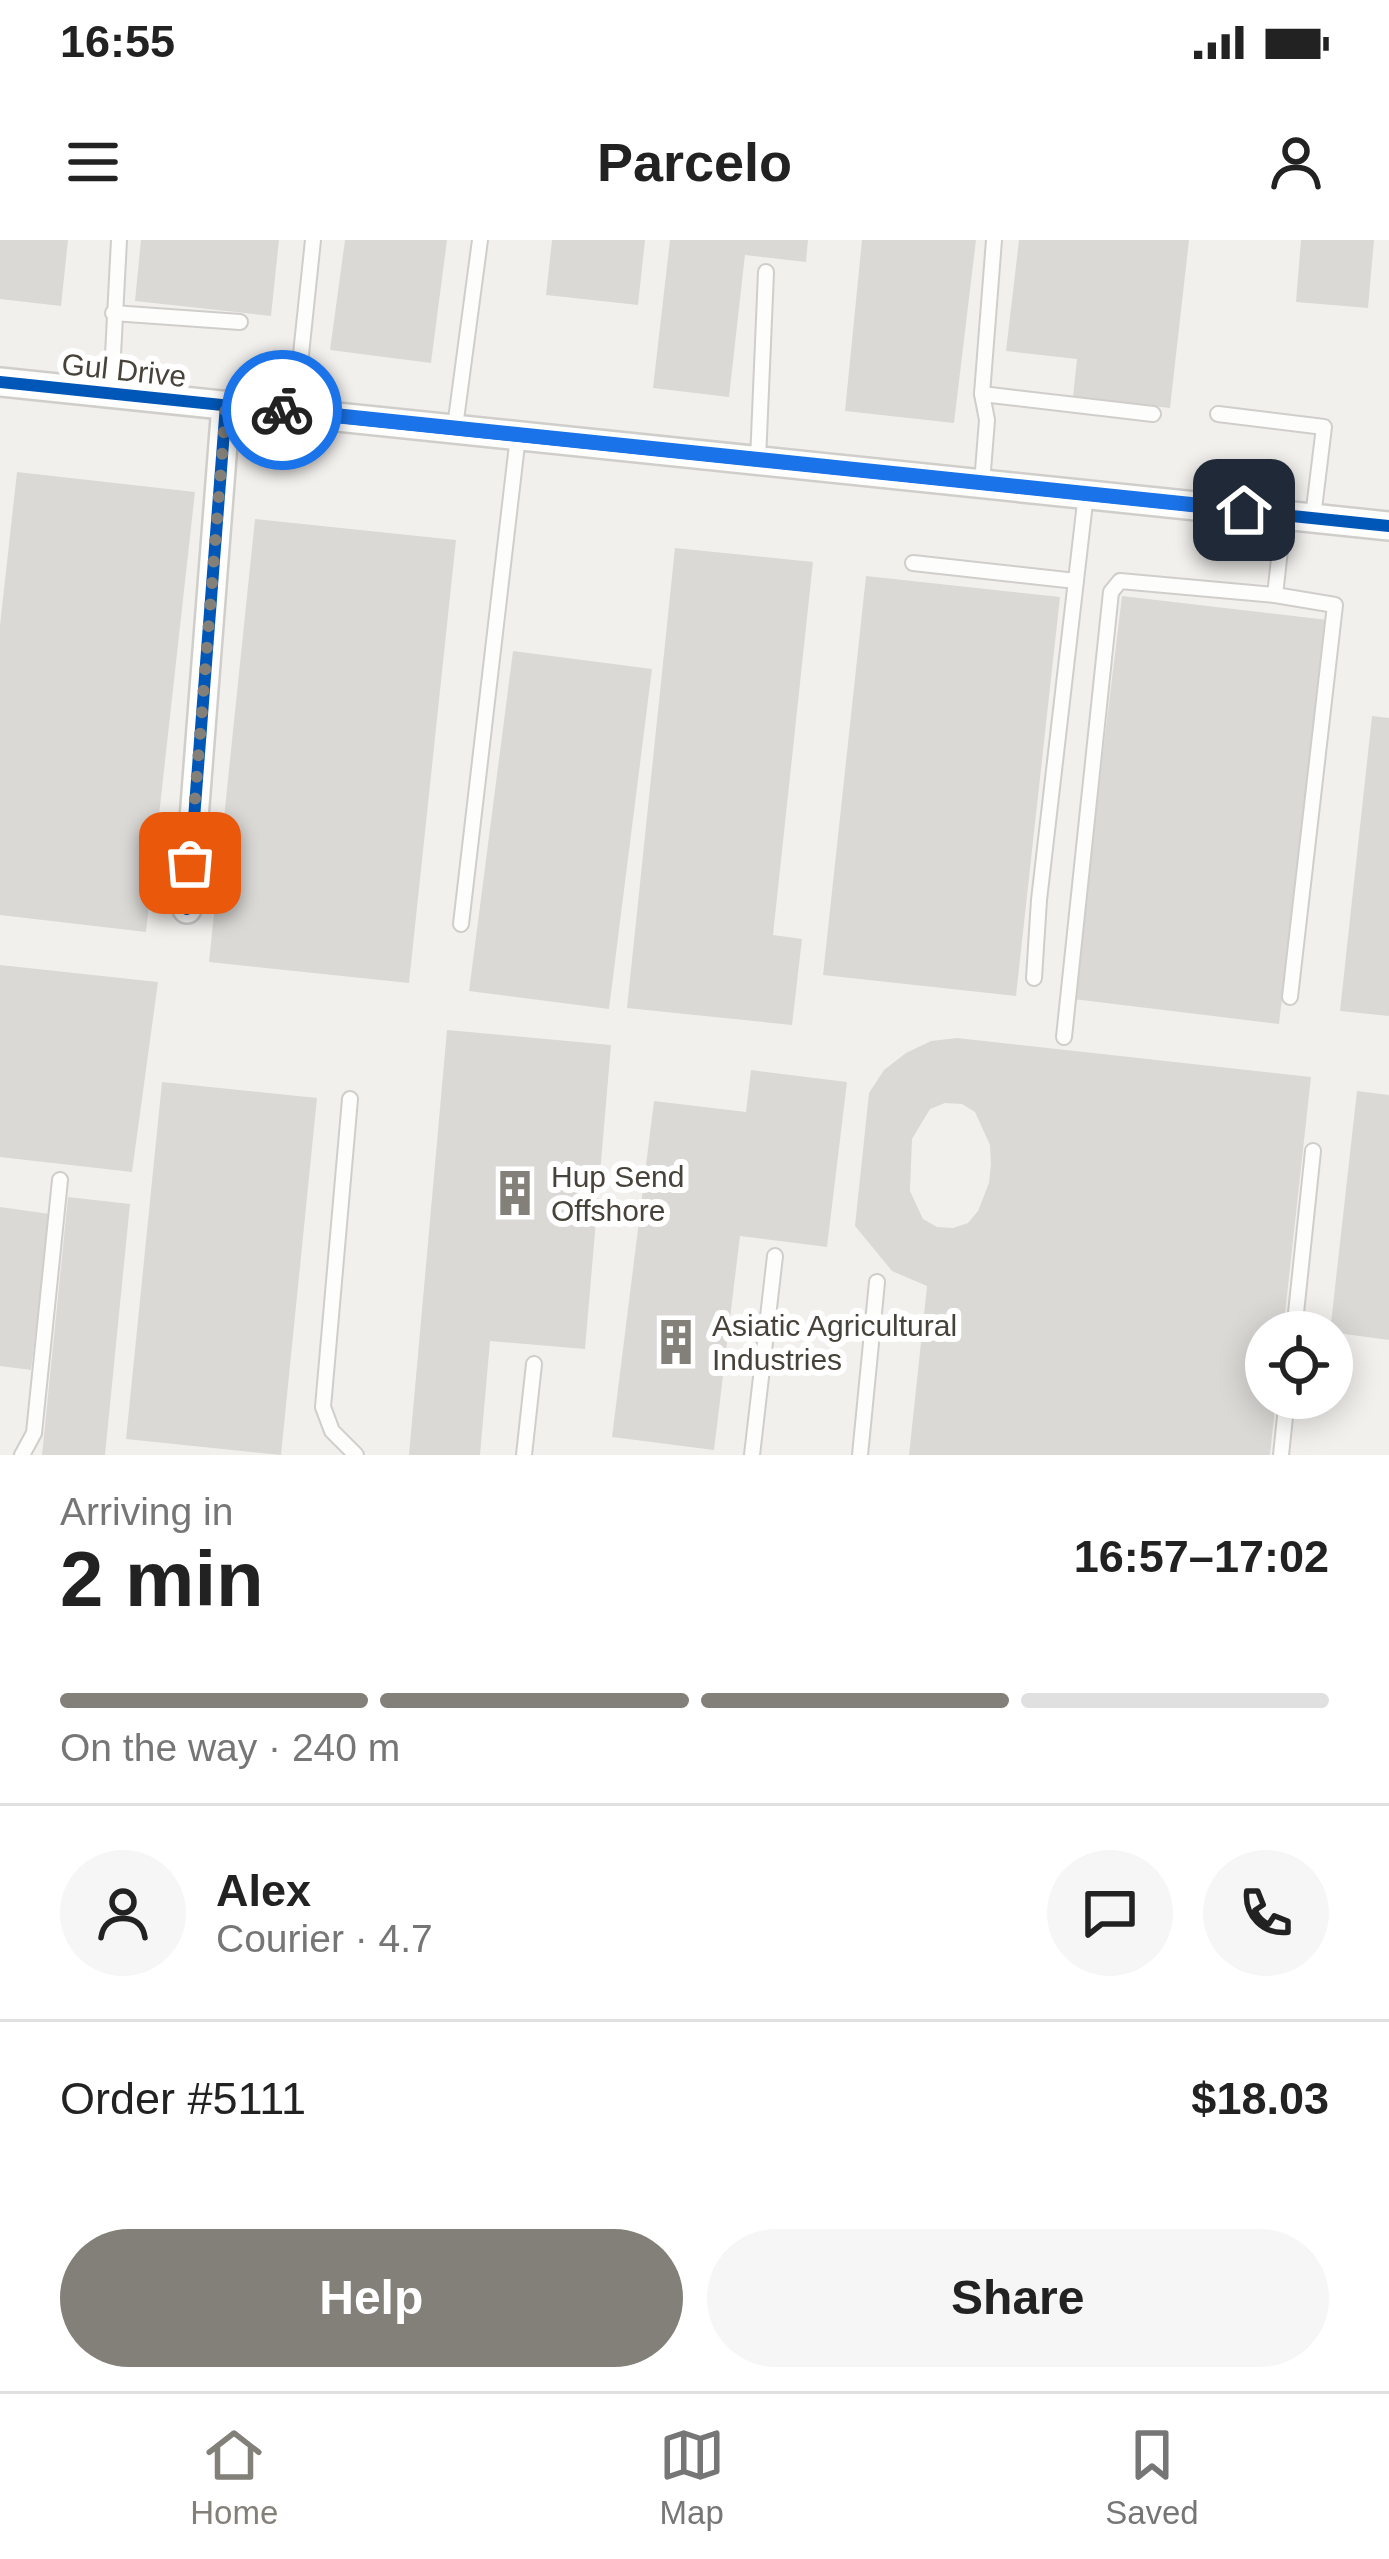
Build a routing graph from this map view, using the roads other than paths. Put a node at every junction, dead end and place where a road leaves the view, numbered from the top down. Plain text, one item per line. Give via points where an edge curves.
1 (119, 240) edge
2 (314, 240) edge
3 (480, 240) edge
4 (994, 240) edge
5 (766, 272) dead end
6 (113, 313) junction
7 (240, 322) dead end
8 (0, 382) edge
9 (111, 393) junction
10 (982, 394) junction
11 (226, 405) junction
12 (295, 411) junction
13 (1153, 414) dead end
14 (1217, 414) dead end
15 (455, 427) junction
16 (518, 436) junction
17 (758, 460) junction
18 (982, 483) junction
19 (1086, 494) junction
20 (1298, 516) junction
21 (1389, 526) edge
22 (913, 563) dead end
23 (1076, 580) junction
24 (1275, 595) junction
25 (187, 908) dead end
26 (461, 924) dead end
27 (1034, 978) dead end
28 (1290, 997) dead end
29 (1064, 1037) dead end
30 (350, 1100) dead end
31 (1313, 1150) dead end
32 (60, 1180) dead end
33 (775, 1256) dead end
34 (878, 1282) dead end
35 (1296, 1311) edge
36 (534, 1364) dead end
37 (1285, 1419) edge
38 (22, 1455) edge
39 (356, 1455) edge
40 (524, 1455) edge
41 (752, 1455) edge
42 (860, 1455) edge
43 (1281, 1455) edge

1 - 6 lane
2 - 12 lane
3 - 15 lane
4 - 10 lane
5 - 17 lane
6 - 7 lane
6 - 9 lane
8 - 9 street, Gul Drive
9 - 11 street, Gul Drive
10 - 13 lane
10 - 18 lane
11 - 12 street, Gul Drive
11 - 25 street
12 - 15 street, Gul Drive
14 - 20 lane via 1324,427
15 - 16 street, Gul Drive
16 - 17 street, Gul Drive
16 - 26 lane
17 - 18 street, Gul Drive
18 - 19 street, Gul Drive
19 - 20 street, Gul Drive
19 - 23 lane
20 - 21 street, Gul Drive
20 - 24 lane
22 - 23 lane
23 - 27 lane
24 - 28 lane via 1337,609
24 - 29 lane via 1114,585
30 - 39 lane via 323,1407
31 - 35 lane
32 - 38 lane via 34,1433
33 - 41 lane
34 - 42 lane
36 - 40 lane
37 - 43 lane

